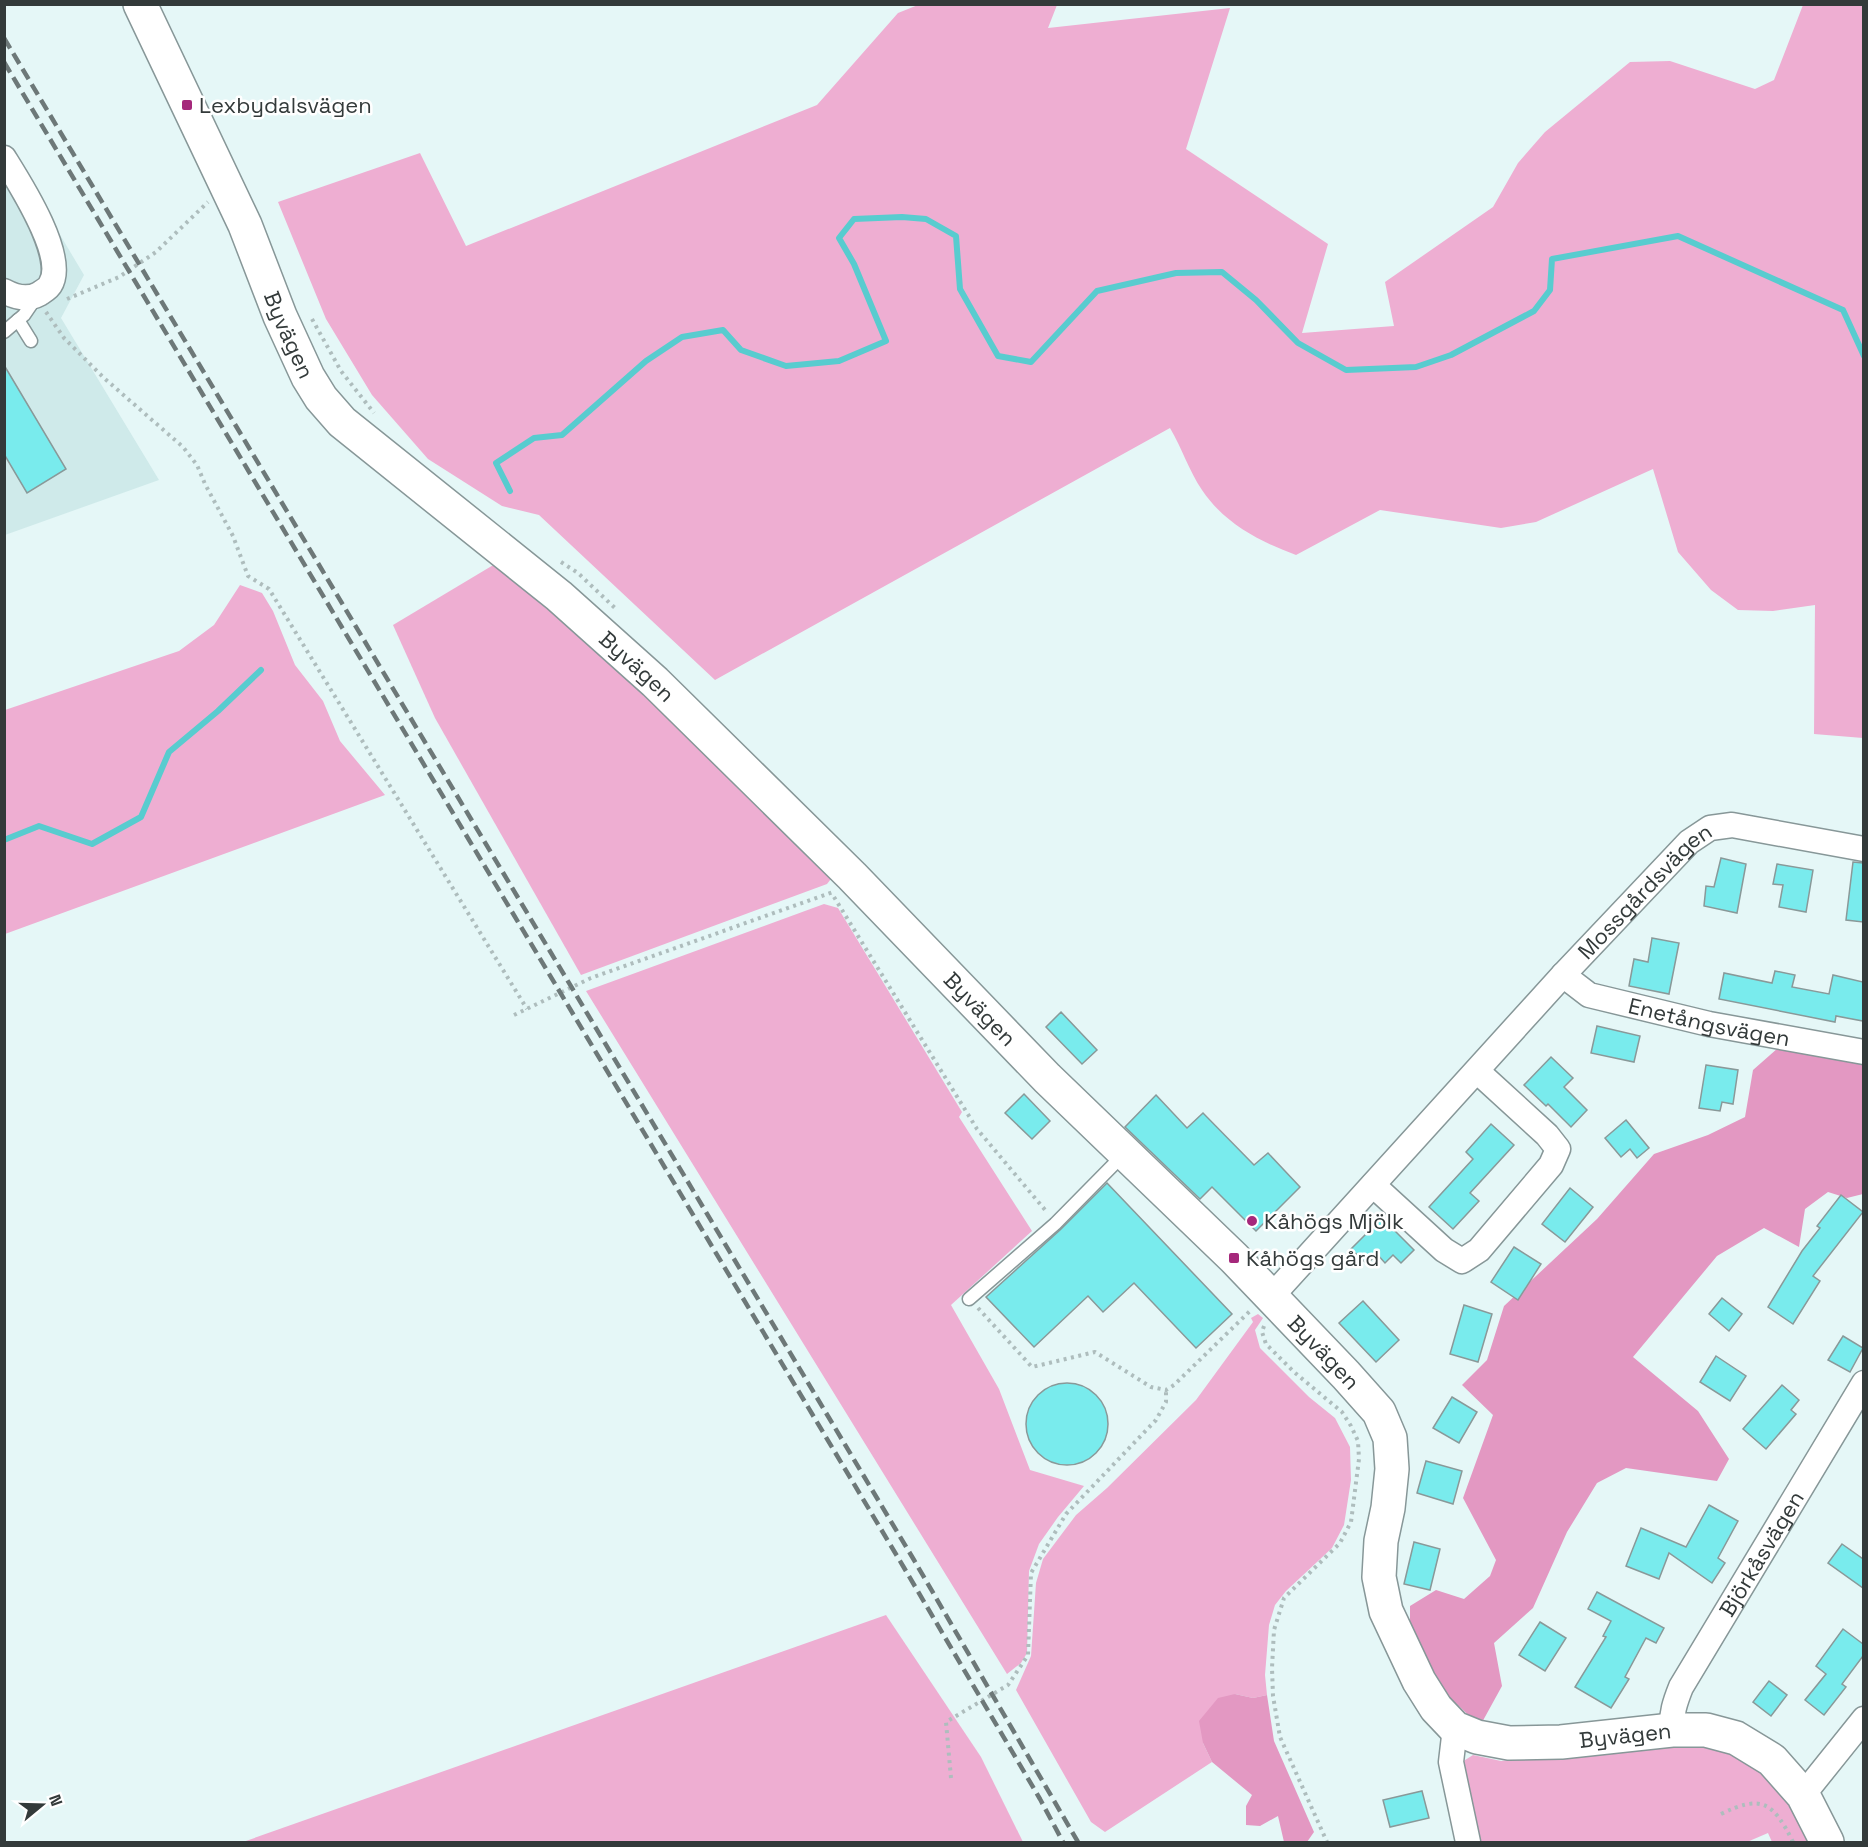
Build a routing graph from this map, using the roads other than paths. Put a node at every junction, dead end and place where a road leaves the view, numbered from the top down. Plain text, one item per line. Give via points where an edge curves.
1 (140, 4) edge
2 (8, 171) edge
3 (4, 291) edge
4 (38, 295) junction
5 (18, 320) junction
6 (4, 332) edge
7 (31, 341) dead end
8 (1863, 849) edge
9 (1563, 975) junction
10 (1863, 1052) edge
11 (1477, 1071) junction
12 (1126, 1152) junction
13 (1373, 1185) junction
14 (1271, 1297) junction
15 (969, 1299) road end
16 (1863, 1383) edge
17 (1863, 1719) edge
18 (1455, 1728) junction
19 (1672, 1730) junction
20 (1803, 1795) junction
21 (1468, 1842) edge
22 (1827, 1842) edge

1 - 12 street, Byvägen via 245,225 308,378 321,398 342,422 577,612 655,682 842,884
2 - 4 street via 47,235 54,257 50,285
3 - 4 street via 13,297
4 - 5 lane
5 - 6 lane
5 - 7 lane
8 - 9 street, Mossgårdsvägen via 1732,825 1710,828 1689,842
9 - 10 street, Enetångsvägen via 1589,995 1709,1024
9 - 11 street, Mossgårdsvägen
11 - 13 street, Mossgårdsvägen
11 - 13 street via 1558,1149 1551,1165 1479,1250 1462,1261 1444,1250
12 - 14 street, Byvägen
12 - 15 lane via 1055,1224
13 - 14 street, Mossgårdsvägen
14 - 18 street, Byvägen via 1379,1412 1390,1438 1392,1469 1379,1577 1386,1611 1424,1690
16 - 19 street, Björkåsvägen via 1681,1688 1674,1705
17 - 20 street
18 - 19 street, Byvägen via 1509,1743 1562,1742
18 - 21 street via 1451,1762
19 - 20 street, Byvägen via 1706,1730 1736,1738 1772,1760
20 - 22 street, Byvägen

